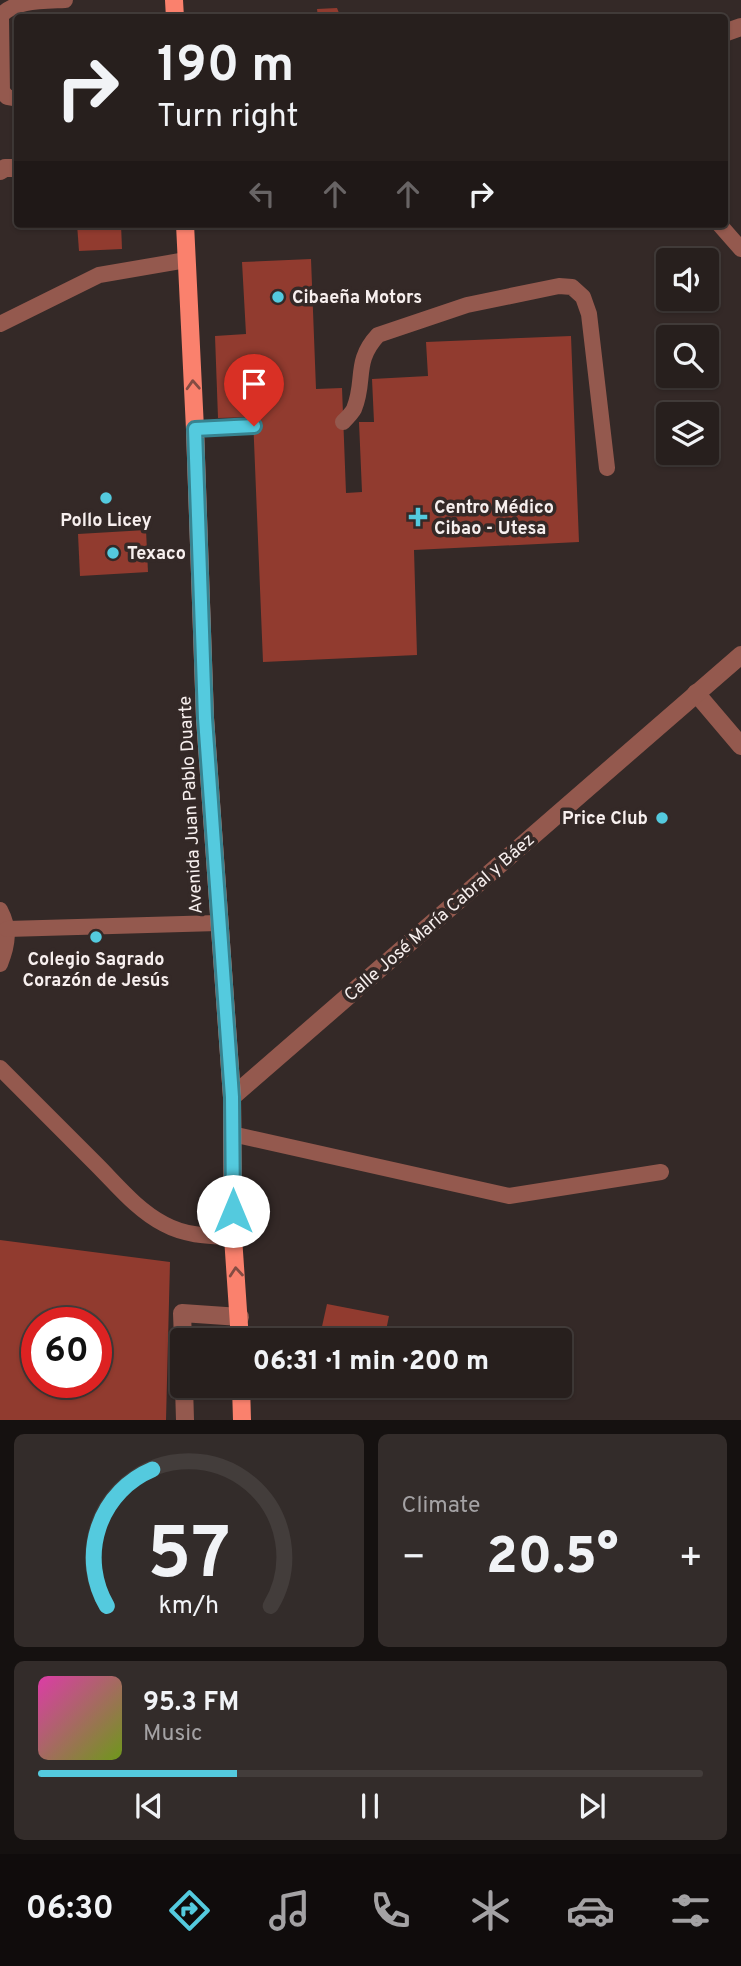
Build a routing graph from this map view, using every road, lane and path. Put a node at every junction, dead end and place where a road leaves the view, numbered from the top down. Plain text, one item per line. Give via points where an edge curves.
1 (65, 0) edge
2 (14, 98) edge
3 (186, 228) edge
4 (723, 228) edge
5 (741, 249) edge
6 (187, 260) junction
7 (0, 324) edge
8 (344, 422) dead end
9 (254, 426) dead end
10 (195, 429) junction
11 (607, 468) dead end
12 (741, 655) edge
13 (696, 693) junction
14 (741, 746) edge
15 (0, 910) edge
16 (218, 923) junction
17 (7, 929) junction
18 (0, 964) edge
19 (0, 1068) edge
20 (232, 1097) junction
21 (232, 1134) junction
22 (661, 1172) dead end
23 (233, 1237) junction
24 (240, 1317) junction
25 (183, 1328) edge
26 (240, 1328) edge
27 (184, 1398) edge
28 (241, 1398) edge
29 (185, 1420) edge
30 (242, 1420) edge

1 - 2 lane via 14,4 1,16 2,91
3 - 6 main road, Avenida Juan Pablo Duarte
4 - 5 lane
6 - 7 lane via 99,275
10 -> 6 main road, Avenida Juan Pablo Duarte
8 - 11 lane via 354,410 361,361 378,335 467,305 543,288 572,287 583,297 589,314
9 - 10 lane
10 - 16 main road, Avenida Juan Pablo Duarte
12 - 13 street, Calle José María Cabral y Báez
13 - 14 street
13 - 20 street, Calle José María Cabral y Báez
15 - 17 lane
16 - 17 lane
16 - 20 main road, Avenida Juan Pablo Duarte
17 - 18 lane
19 - 23 lane via 154,1218 188,1233
20 - 21 main road, Avenida Juan Pablo Duarte
21 - 22 lane via 509,1196
21 - 23 main road, Avenida Juan Pablo Duarte
24 -> 23 main road, Avenida Juan Pablo Duarte
24 - 25 street via 182,1313
24 - 26 main road, Avenida Juan Pablo Duarte
27 - 29 street
28 - 30 main road

